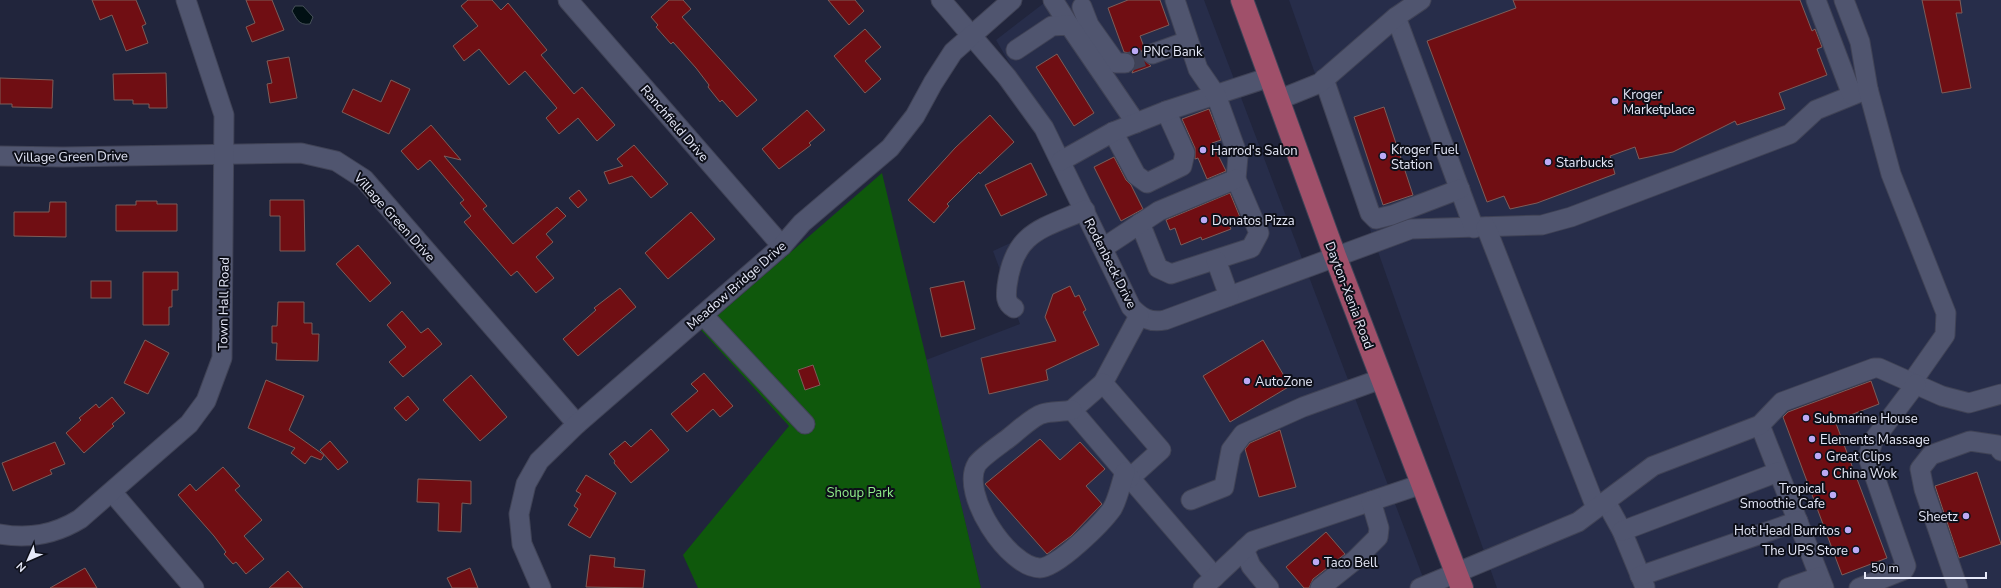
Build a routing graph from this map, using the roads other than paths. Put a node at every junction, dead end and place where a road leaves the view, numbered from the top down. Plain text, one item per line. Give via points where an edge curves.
1 (186, 0) edge
2 (568, 0) edge
3 (941, 0) edge
4 (1012, 0) edge
5 (1053, 0) edge
6 (1175, 0) edge
7 (1242, 0) edge
8 (1421, 0) edge
9 (1816, 0) edge
10 (1844, 0) edge
11 (1083, 2) edge
12 (1396, 17) junction
13 (1069, 25) junction
14 (971, 35) junction
15 (1188, 41) junction
16 (1016, 50) dead end
17 (1152, 54) tunnel mouth
18 (1125, 63) dead end
19 (1270, 77) junction
20 (1324, 79) junction
21 (1860, 92) junction
22 (1216, 95) junction
23 (1278, 100) junction
24 (1166, 111) junction
25 (1136, 123) junction
26 (1113, 132) junction
27 (224, 155) junction
28 (0, 156) edge
29 (1061, 161) junction
30 (1236, 179) junction
31 (1460, 189) junction
32 (1085, 210) junction
33 (1140, 223) junction
34 (1480, 227) junction
35 (782, 246) junction
36 (1103, 248) junction
37 (1335, 256) junction
38 (1216, 260) junction
39 (1229, 296) junction
40 (1014, 308) dead end
41 (703, 315) junction
42 (1139, 316) junction
43 (1381, 379) junction
44 (1103, 383) junction
45 (1914, 383) junction
46 (2001, 394) edge
47 (1072, 410) junction
48 (577, 424) junction
49 (805, 424) dead end
50 (1760, 425) junction
51 (2001, 450) edge
52 (1778, 472) junction
53 (1127, 475) junction
54 (1422, 484) junction
55 (112, 492) junction
56 (1191, 500) dead end
57 (1371, 501) junction
58 (1601, 505) junction
59 (1798, 521) junction
60 (1622, 531) junction
61 (0, 534) edge
62 (1244, 549) junction
63 (1459, 581) edge
64 (1209, 582) edge
65 (1643, 582) edge
66 (1822, 582) edge
67 (194, 588) edge
68 (541, 588) edge
69 (1269, 588) edge
70 (1320, 588) edge
71 (1420, 588) edge
72 (1788, 588) edge
73 (1859, 588) edge
74 (1958, 588) edge

1 - 27 street, Town Hall Road via 224,114
2 - 35 street, Ranchfield Drive
3 - 14 street, Rodenbeck Drive
4 - 14 street, Meadow Bridge Drive
5 - 13 street
6 - 15 street
7 - 19 main road, Dayton-Xenia Road
8 - 12 street
9 - 21 street
10 - 21 street via 1860,42
11 - 18 street via 1089,25 1116,63
12 - 20 street
12 - 31 street
13 - 16 street via 1052,26
13 - 25 street
14 - 29 street, Rodenbeck Drive via 1022,95 1044,128
14 - 35 street, Meadow Bridge Drive via 945,63 915,116 890,148 802,223
15 - 17 street
15 - 22 street via 1198,69
19 - 22 street
19 - 23 main road, Dayton-Xenia Road
20 - 23 street
20 - 31 street via 1370,213 1376,219
21 - 34 street, Rodenbeck Drive via 1816,110 1790,134 1570,217 1542,225
21 - 45 street via 1946,313 1945,335
22 - 24 street
22 - 30 street via 1238,156
23 - 37 main road, Dayton-Xenia Road
24 - 25 street
24 - 26 street via 1185,153 1182,166 1147,183 1136,175
25 - 26 street
26 - 29 street
27 - 28 street, Village Green Drive
27 - 48 street, Village Green Drive via 312,154 336,161 356,172
27 - 55 street, Town Hall Road via 222,358 206,401 194,419
29 - 32 street, Rodenbeck Drive
30 - 33 street via 1159,211
30 - 38 street via 1259,233 1251,248
31 - 34 street
32 - 36 street, Rodenbeck Drive
32 - 40 street via 1038,231 1019,247 1009,271 1006,295 1007,302
33 - 36 street
33 - 38 street via 1158,268 1171,274
34 - 37 street, Rodenbeck Drive via 1411,229
34 - 58 street
35 - 41 street, Meadow Bridge Drive
36 - 42 street, Rodenbeck Drive via 1131,307
37 - 39 street, Rodenbeck Drive
37 - 43 main road, Dayton-Xenia Road
38 - 39 street
39 - 42 street, Rodenbeck Drive via 1165,320 1150,321
41 - 48 street, Meadow Bridge Drive
41 - 49 street
42 - 44 street
43 - 54 main road, Dayton-Xenia Road
43 - 56 street via 1302,407 1243,434 1231,450 1224,487
44 - 47 street
44 - 53 street via 1161,450
45 - 46 street via 1942,396 1969,403
45 - 50 street via 1874,368 1782,402
45 - 73 street via 1873,441 1868,457 1906,566 1904,570
47 - 53 street
47 - 53 street via 1041,414 977,464 974,478 976,501 990,526 1011,554 1023,563 1041,568 1058,561 1096,527 1112,508
48 - 68 street, Meadow Bridge Drive via 539,461 521,498 518,514 522,544
50 - 52 street
50 - 58 street via 1653,466
51 - 74 street via 1997,445 1970,441 1931,454 1920,470 1924,489
52 - 59 street
52 - 60 street
53 - 64 street
54 - 57 street
54 - 63 main road, Dayton-Xenia Road
55 - 61 street, Town Hall Road via 80,519 55,532 28,537
55 - 67 street
57 - 62 street via 1254,541
57 - 70 street via 1379,528 1378,537 1355,560
58 - 60 street
58 - 63 street via 1578,522
59 - 65 street
59 - 66 street
60 - 65 street
62 - 64 street
62 - 69 street via 1251,566
63 - 71 street
66 - 72 street

